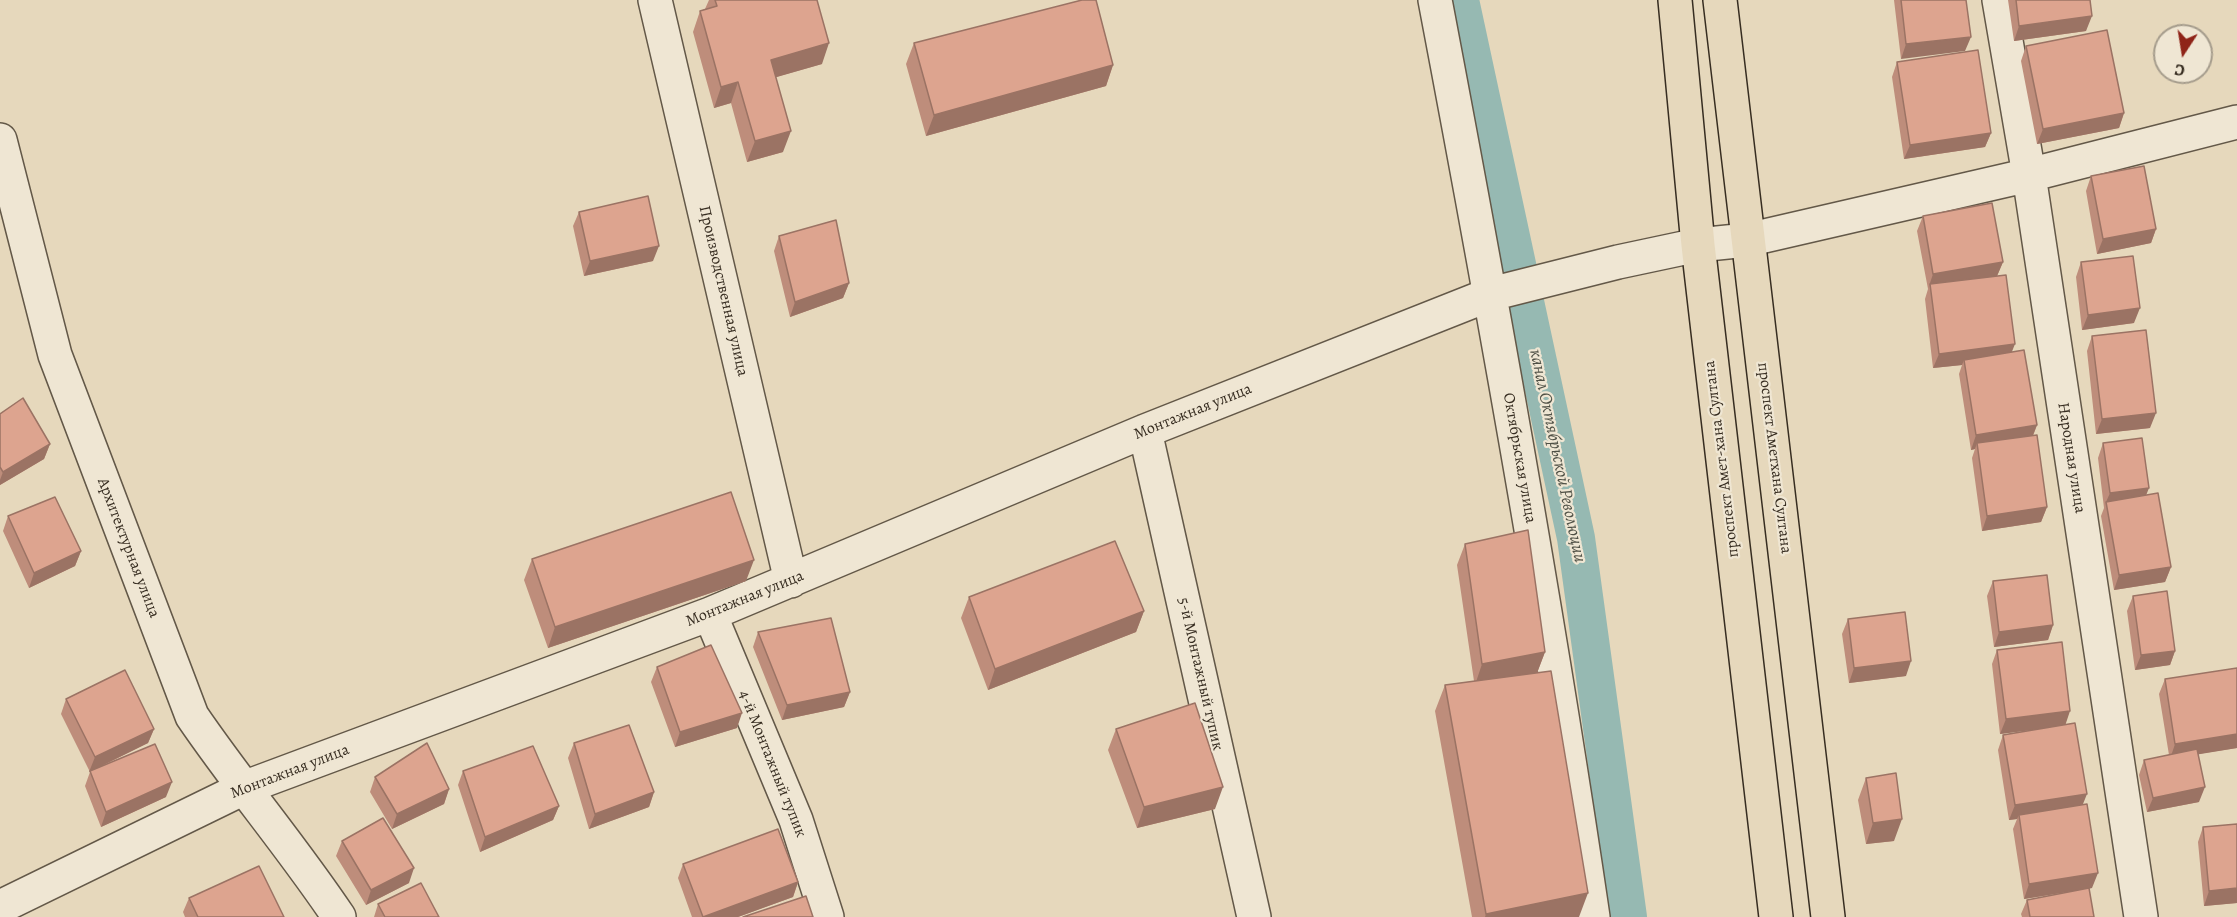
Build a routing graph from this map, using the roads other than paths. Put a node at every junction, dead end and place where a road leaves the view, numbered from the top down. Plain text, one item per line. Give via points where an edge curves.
1 (655, 0) edge
2 (1435, 0) edge
3 (1676, 0) edge
4 (1720, 0) edge
5 (1999, 0) edge
6 (2237, 122) edge
7 (0, 140) edge
8 (2028, 176) junction
9 (1747, 240) junction
10 (1698, 245) junction
11 (1505, 290) junction
12 (1145, 431) junction
13 (791, 581) junction
14 (710, 614) junction
15 (246, 787) junction
16 (0, 907) edge
17 (1245, 914) edge
18 (339, 917) edge
19 (827, 917) edge
20 (1593, 917) edge
21 (1776, 917) edge
22 (1828, 917) edge
23 (2141, 917) edge

1 - 13 street, Производственная улица
2 - 11 street, Октябрьская улица
3 - 10 main road, проспект Амет-хана Султана
4 - 9 main road, проспект Аметхана Султана
5 - 8 street, Народная улица
6 - 8 street, Монтажная улица
7 - 15 street, Архитектурная улица via 59,366 192,716
8 - 9 street, Монтажная улица
8 - 23 street, Народная улица
9 - 10 street, Монтажная улица
9 - 22 main road, проспект Аметхана Султана
10 - 11 street, Монтажная улица
10 - 21 main road, проспект Амет-хана Султана
11 - 12 street, Монтажная улица
11 - 20 street, Октябрьская улица
12 - 13 street, Монтажная улица
12 - 17 street, 5-й Монтажный тупик
13 - 14 street, Монтажная улица
14 - 15 street, Монтажная улица
14 - 19 street, 4-й Монтажный тупик via 796,820
15 - 16 street, Монтажная улица
15 - 18 street, Архитектурная улица

